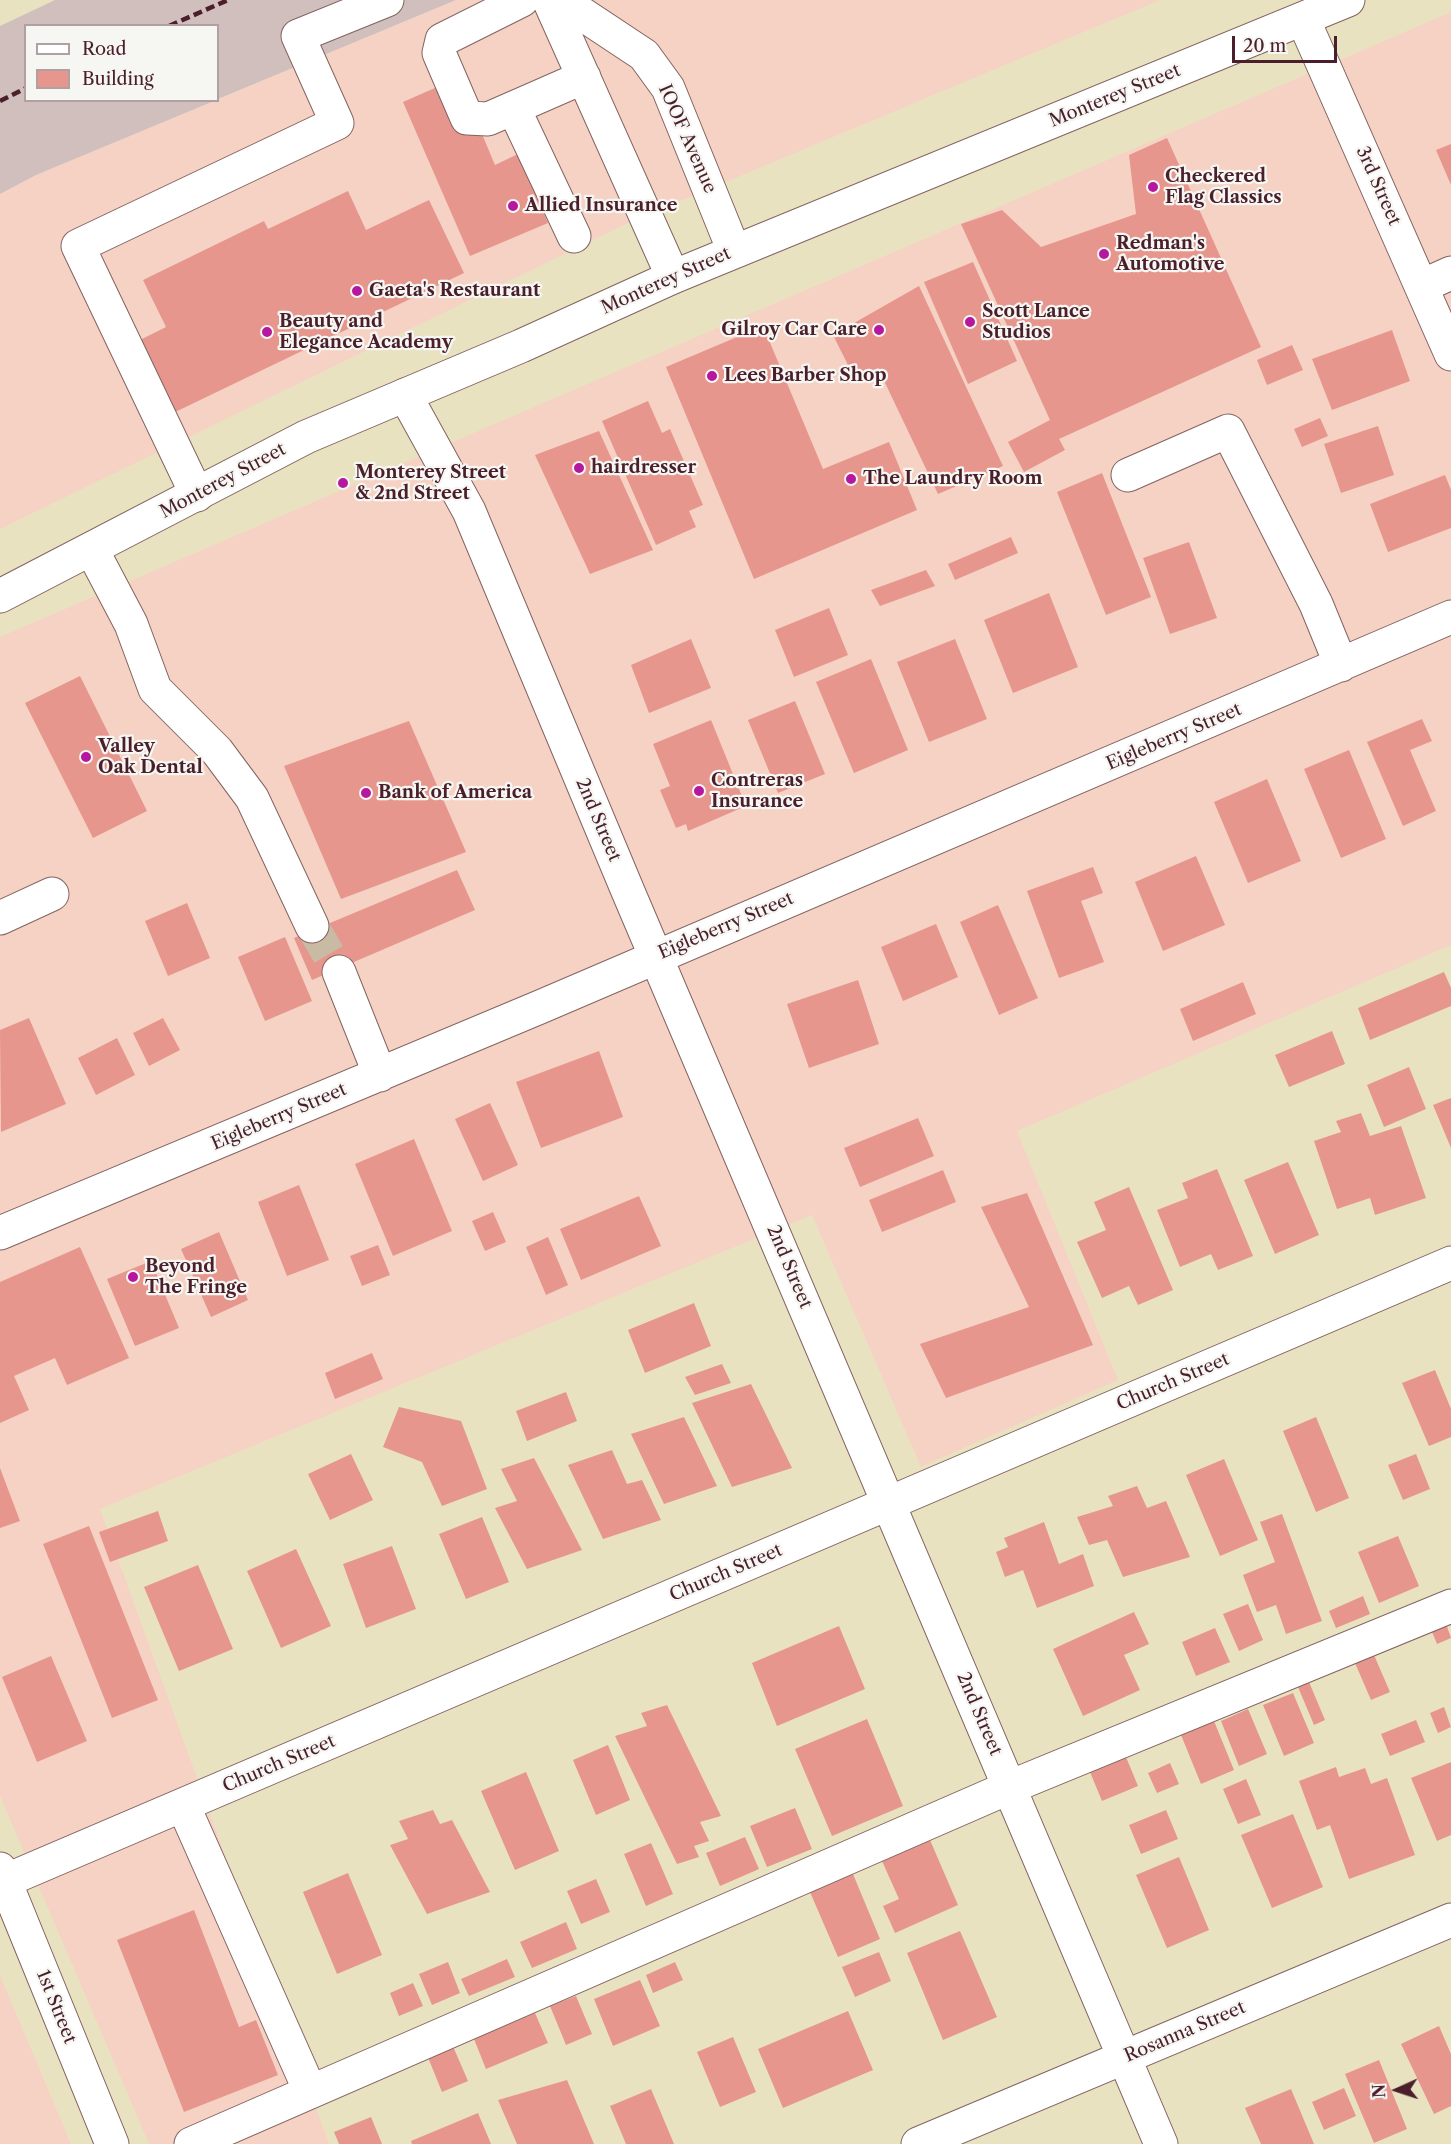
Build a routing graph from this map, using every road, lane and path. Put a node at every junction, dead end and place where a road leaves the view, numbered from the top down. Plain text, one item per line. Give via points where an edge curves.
1 (387, 0) edge
2 (522, 0) edge
3 (549, 0) edge
4 (561, 0) edge
5 (1326, 7) edge
6 (584, 77) junction
7 (514, 109) junction
8 (574, 236) dead end
9 (734, 251) junction
10 (673, 277) junction
11 (1436, 279) edge
12 (1451, 354) edge
13 (405, 395) junction
14 (1128, 475) dead end
15 (197, 495) junction
16 (92, 550) junction
17 (0, 596) edge
18 (1451, 617) edge
19 (1341, 665) junction
20 (52, 894) dead end
21 (0, 918) edge
22 (312, 926) tunnel mouth
23 (656, 956) junction
24 (339, 972) tunnel mouth
25 (380, 1075) junction
26 (0, 1233) edge
27 (1451, 1263) edge
28 (889, 1503) junction
29 (1451, 1606) edge
30 (1010, 1786) junction
31 (183, 1805) junction
32 (2, 1877) edge
33 (1451, 1920) edge
34 (1125, 2057) junction
35 (310, 2091) junction
36 (112, 2144) edge
37 (191, 2144) edge
38 (918, 2144) edge
39 (1161, 2144) edge

1 - 15 street via 298,36 337,123 78,246
2 - 7 street via 442,40 438,53 467,118 488,119
3 - 6 street
4 - 9 street, IOOF Avenue via 644,55 668,88
5 - 9 street, Monterey Street
5 - 11 street, 3rd Street
6 - 7 street
6 - 10 street
7 - 8 street
9 - 10 street, Monterey Street
10 - 13 street, Monterey Street
11 - 12 street, 3rd Street
13 - 15 street, Monterey Street via 306,437
13 - 23 street, 2nd Street via 469,511
14 - 19 street via 1227,431 1316,604
15 - 16 street, Monterey Street
16 - 17 street, Monterey Street
16 - 22 street via 131,624 155,689 217,751 252,798
18 - 19 street, Eigleberry Street
19 - 23 street, Eigleberry Street
20 - 21 street
23 - 25 street, Eigleberry Street
23 - 28 street, 2nd Street
24 - 25 street
25 - 26 street, Eigleberry Street
27 - 28 street, Church Street
28 - 30 street, 2nd Street
28 - 31 street, Church Street
29 - 30 street
30 - 34 street, 2nd Street
30 - 35 street
31 - 32 street, Church Street
31 - 35 street
32 - 36 street, 1st Street
33 - 34 street, Rosanna Street
34 - 38 street, Rosanna Street
34 - 39 street, 2nd Street
35 - 37 street

